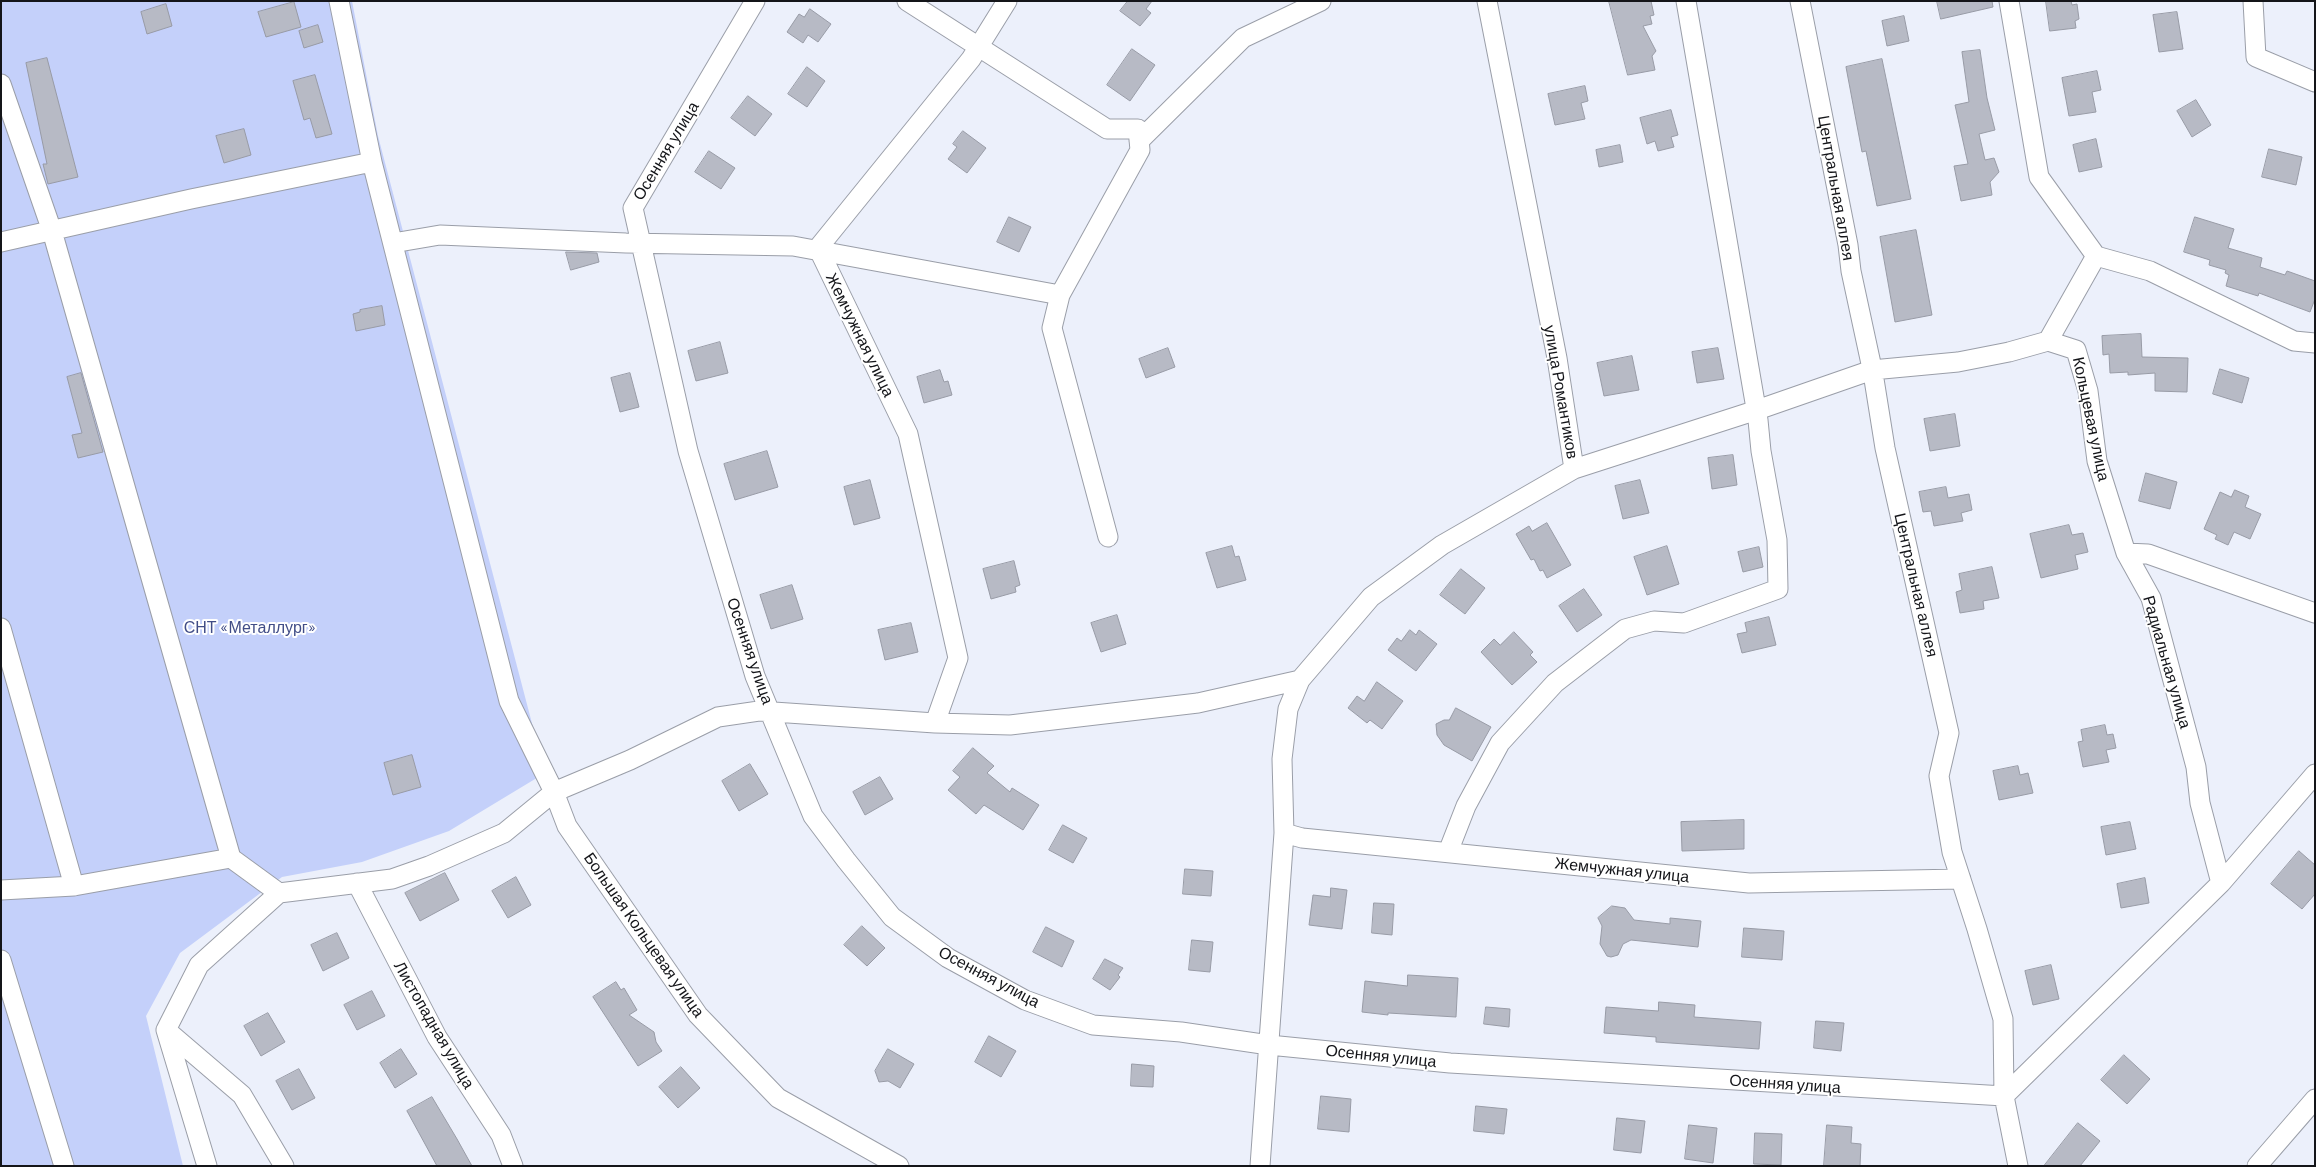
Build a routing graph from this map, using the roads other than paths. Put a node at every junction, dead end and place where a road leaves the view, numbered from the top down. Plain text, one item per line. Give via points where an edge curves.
1 (339, 1) edge
2 (755, 1) edge
3 (907, 1) edge
4 (1007, 1) edge
5 (1321, 1) edge
6 (1487, 1) edge
7 (1686, 1) edge
8 (1800, 1) edge
9 (2009, 1) edge
10 (2253, 1) edge
11 (979, 47) junction
12 (2315, 82) edge
13 (1, 84) edge
14 (1139, 141) junction
15 (372, 162) junction
16 (52, 231) junction
17 (1, 242) edge
18 (393, 243) junction
19 (641, 243) junction
20 (820, 251) junction
21 (2096, 256) junction
22 (1060, 295) junction
23 (2048, 341) junction
24 (2315, 343) edge
25 (1872, 370) junction
26 (1757, 410) junction
27 (1574, 469) junction
28 (1108, 537) dead end
29 (2126, 553) junction
30 (2315, 613) edge
31 (1, 628) edge
32 (1300, 680) junction
33 (770, 711) junction
34 (935, 723) junction
35 (2315, 774) edge
36 (554, 792) junction
37 (1284, 833) junction
38 (1448, 852) junction
39 (231, 858) junction
40 (1961, 878) junction
41 (357, 882) junction
42 (2221, 883) junction
43 (74, 886) junction
44 (1, 890) edge
45 (279, 893) junction
46 (1, 960) edge
47 (166, 1030) junction
48 (1269, 1045) junction
49 (2004, 1096) junction
50 (2315, 1099) edge
51 (64, 1166) edge
52 (207, 1166) edge
53 (284, 1166) edge
54 (513, 1166) edge
55 (899, 1166) edge
56 (1260, 1166) edge
57 (2018, 1166) edge
58 (2257, 1166) edge

1 - 15 street, Большая Кольцевая улица
2 - 19 street, Осенняя улица via 633,208
3 - 11 street
4 - 11 street
5 - 14 street via 1243,38
6 - 27 street, улица Романтиков via 1557,358
7 - 26 street
8 - 25 street, Центральная аллея
9 - 21 street via 2039,177
10 - 12 street via 2256,57
11 - 14 street via 1107,129 1138,129
11 - 20 street via 818,248
13 - 16 street
14 - 22 street via 1140,150
15 - 16 street
15 - 18 street, Большая Кольцевая улица
16 - 17 street
16 - 39 street
18 - 19 street via 440,235
18 - 36 street, Большая Кольцевая улица via 509,701
19 - 20 street via 793,246
19 - 33 street, Осенняя улица via 688,451 755,676
20 - 22 street
20 - 34 street, Жемчужная улица via 908,434 958,658
21 - 23 street
21 - 24 street via 2150,271 2294,340
22 - 28 street via 1052,328
23 - 25 street via 1958,362
23 - 29 street, Кольцевая улица via 2076,350 2088,391 2097,461
25 - 26 street
25 - 40 street, Центральная аллея via 1885,448 1949,733 1938,776 1952,852
26 - 27 street
26 - 38 street via 1777,540 1778,589 1684,623 1654,620 1625,629 1555,683 1500,744 1466,806
27 - 32 street, улица Романтиков via 1442,545 1371,597
29 - 30 street via 2148,554
29 - 42 street, Радиальная улица via 2152,598 2196,766 2200,803
31 - 43 street
32 - 34 street via 1198,703 1142,710 1010,725
32 - 37 street, улица Романтиков via 1288,709 1282,759
33 - 34 street
33 - 36 street via 718,718
33 - 48 street, Осенняя улица via 813,816 892,917 948,958 1026,1000 1093,1025 1181,1032
35 - 42 street
36 - 41 street via 504,833 392,879
36 - 55 street, Большая Кольцевая улица via 567,826 698,1015 778,1098
37 - 38 street, Жемчужная улица via 1302,838
37 - 48 street, улица Романтиков
38 - 40 street, Жемчужная улица via 1749,883
39 - 43 street
39 - 45 street
40 - 49 street, Центральная аллея via 2003,1019
41 - 45 street
41 - 54 street, Листопадная улица via 437,1036 500,1135
42 - 49 street
43 - 44 street
45 - 47 street via 200,965
46 - 51 street
47 - 52 street
47 - 53 street via 242,1095
48 - 49 street, Осенняя улица via 1450,1063
48 - 56 street, улица Романтиков
49 - 57 street, Центральная аллея
50 - 58 street

